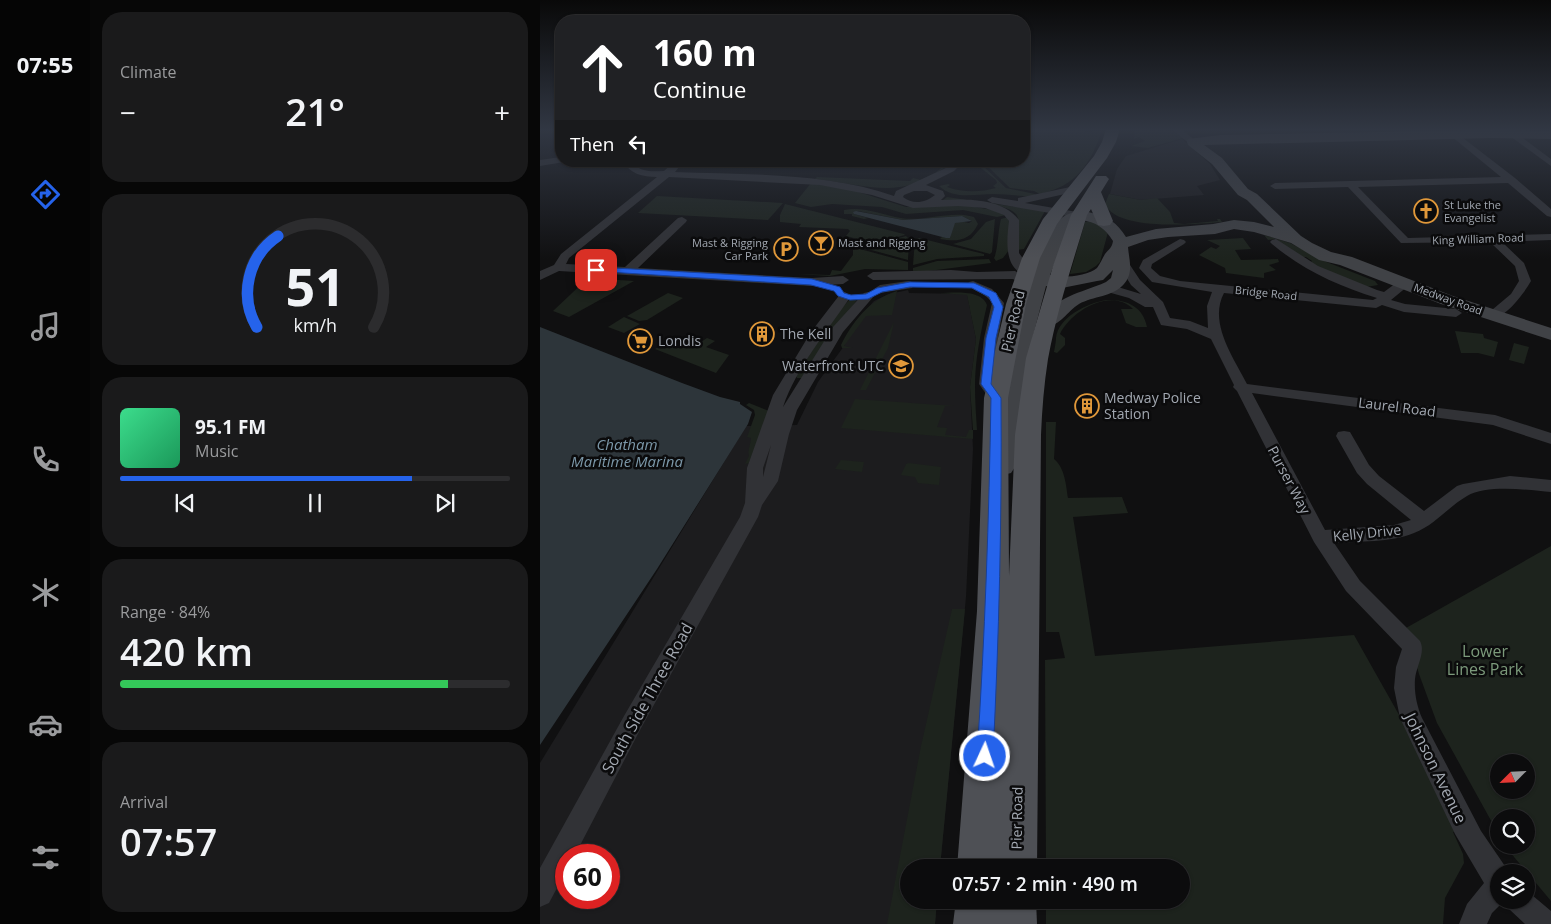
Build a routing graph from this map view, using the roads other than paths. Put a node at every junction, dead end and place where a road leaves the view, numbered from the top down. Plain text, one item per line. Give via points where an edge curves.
1 (639, 172) edge
2 (944, 172) edge
3 (1088, 172) edge
4 (1105, 172) edge
5 (1226, 172) edge
6 (1502, 172) edge
7 (667, 174) junction
8 (937, 177) junction
9 (1512, 180) junction
10 (1350, 184) junction
11 (1275, 186) dead end
12 (911, 189) junction
13 (1075, 189) junction
14 (936, 191) junction
15 (874, 192) junction
16 (1093, 192) junction
17 (1243, 192) junction
18 (902, 202) junction
19 (1010, 202) junction
20 (924, 204) junction
21 (1249, 208) junction
22 (1058, 211) junction
23 (1551, 214) edge
24 (1079, 215) junction
25 (682, 220) dead end
26 (1104, 221) junction
27 (1280, 225) junction
28 (1248, 227) junction
29 (1163, 232) junction
30 (1551, 237) edge
31 (1295, 239) junction
32 (1493, 239) junction
33 (1180, 242) dead end
34 (1276, 242) dead end
35 (1122, 252) junction
36 (1346, 261) junction
37 (558, 267) junction
38 (628, 272) junction
39 (951, 274) junction
40 (540, 276) edge
41 (1152, 276) joint
42 (1034, 278) junction
43 (812, 282) joint
44 (852, 282) junction
45 (1404, 283) junction
46 (974, 285) junction
47 (1108, 288) junction
48 (1218, 290) junction
49 (874, 293) junction
50 (1385, 299) junction
51 (1159, 310) junction
52 (1456, 313) dead end
53 (1492, 315) junction
54 (1048, 322) junction
55 (1214, 328) junction
56 (1551, 334) edge
57 (784, 386) junction
58 (1240, 387) junction
59 (802, 389) junction
60 (996, 398) junction
61 (1344, 436) dead end
62 (1551, 439) edge
63 (1551, 486) edge
64 (754, 502) junction
65 (996, 510) junction
66 (1424, 521) junction
67 (1320, 537) junction
68 (1413, 646) joint
69 (979, 859) edge
70 (1016, 859) edge
71 (1490, 868) edge
72 (540, 894) edge
73 (1490, 896) edge
74 (976, 909) edge
75 (1015, 909) edge
76 (1528, 909) edge
77 (975, 924) edge
78 (1015, 924) edge
79 (1473, 924) edge
80 (1545, 924) edge

1 - 7 street
2 - 8 street
3 - 13 main road, Pier Road
4 - 16 main road, Pier Road
5 - 17 main road, Medway Road
6 - 9 street
7 - 15 street via 820,182
7 - 37 street via 565,256
8 - 12 street
8 - 14 street
9 - 10 street
9 - 23 street
10 - 11 street
10 - 32 street, King William Road via 1405,242
12 - 14 street
12 - 15 street
12 - 18 street via 898,196
13 - 19 street
13 - 22 main road, Pier Road
14 - 19 street
14 - 20 street via 940,196 937,200
15 - 18 street
16 - 24 main road, Pier Road
16 - 26 main road
17 - 21 main road, Medway Road via 1242,198
17 - 27 main road, Medway Road
18 - 20 street
19 - 22 street
20 - 42 street via 968,204 1008,213 1014,220 1011,240
21 - 27 main road, Medway Road
21 - 28 main road via 1252,216
22 - 24 street
22 - 42 main road, Pier Road via 1049,223
24 - 26 main road
24 - 42 main road, Pier Road
24 - 42 main road via 1063,225
25 - 38 street
26 - 29 main road
26 - 35 main road via 1112,226
27 - 28 main road
27 - 31 main road, Medway Road
27 - 36 main road, Medway Road
28 - 29 main road via 1248,231
28 - 31 main road
29 - 35 main road via 1142,235
30 - 32 street, King William Road
31 - 36 main road, Medway Road via 1325,256
32 - 53 street via 1520,265 1525,282 1516,296
33 - 41 street via 1147,262 1145,268
34 - 50 street via 1309,267
35 - 42 main road via 1111,258 1105,270 1097,276
35 - 47 main road via 1121,277
35 - 51 street via 1135,282 1160,305
36 - 45 main road, Medway Road
37 - 38 street
37 - 40 street
38 - 43 street
39 - 42 street
39 - 42 street
39 - 44 street
41 - 48 street, Bridge Road via 1162,282
42 - 46 street
42 - 54 main road, Pier Road
42 - 60 main road, Pier Road
42 - 65 main road via 1015,376
43 - 44 street
44 - 49 street via 856,298
44 - 49 street via 881,280 882,286
44 - 57 street, South Side Three Road
45 - 50 street
45 - 53 main road, Medway Road
46 - 49 street via 910,284
46 - 60 street via 993,295 998,303 986,384
47 - 51 street via 1140,298
47 - 54 main road via 1066,305
48 - 50 street, Bridge Road via 1376,304
48 - 55 street
49 - 59 street, South Side Three Road via 841,325
50 - 52 street, Bridge Road via 1404,308
51 - 55 street via 1197,318
51 - 55 street via 1166,322
53 - 56 main road, Medway Road
54 - 70 main road, Pier Road via 1033,377 1028,435
55 - 58 street, Purser Way
57 - 59 street
57 - 64 street, South Side Three Road via 755,468
58 - 62 street, Laurel Road via 1495,420
58 - 67 street, Purser Way
59 - 64 street, South Side Three Road via 784,423 770,481
60 - 65 main road, Pier Road
61 - 66 street via 1363,469
63 - 66 street, Kelly Drive via 1510,482 1462,490
64 - 72 street, South Side Three Road via 749,517
65 - 69 main road, Pier Road
66 - 67 street, Kelly Drive via 1394,532
67 - 68 street, Purser Way via 1354,586
68 - 71 street, Johnson Avenue via 1403,682 1409,712 1472,841
73 - 79 street via 1480,907
74 - 77 main road
75 - 78 main road
76 - 80 street

